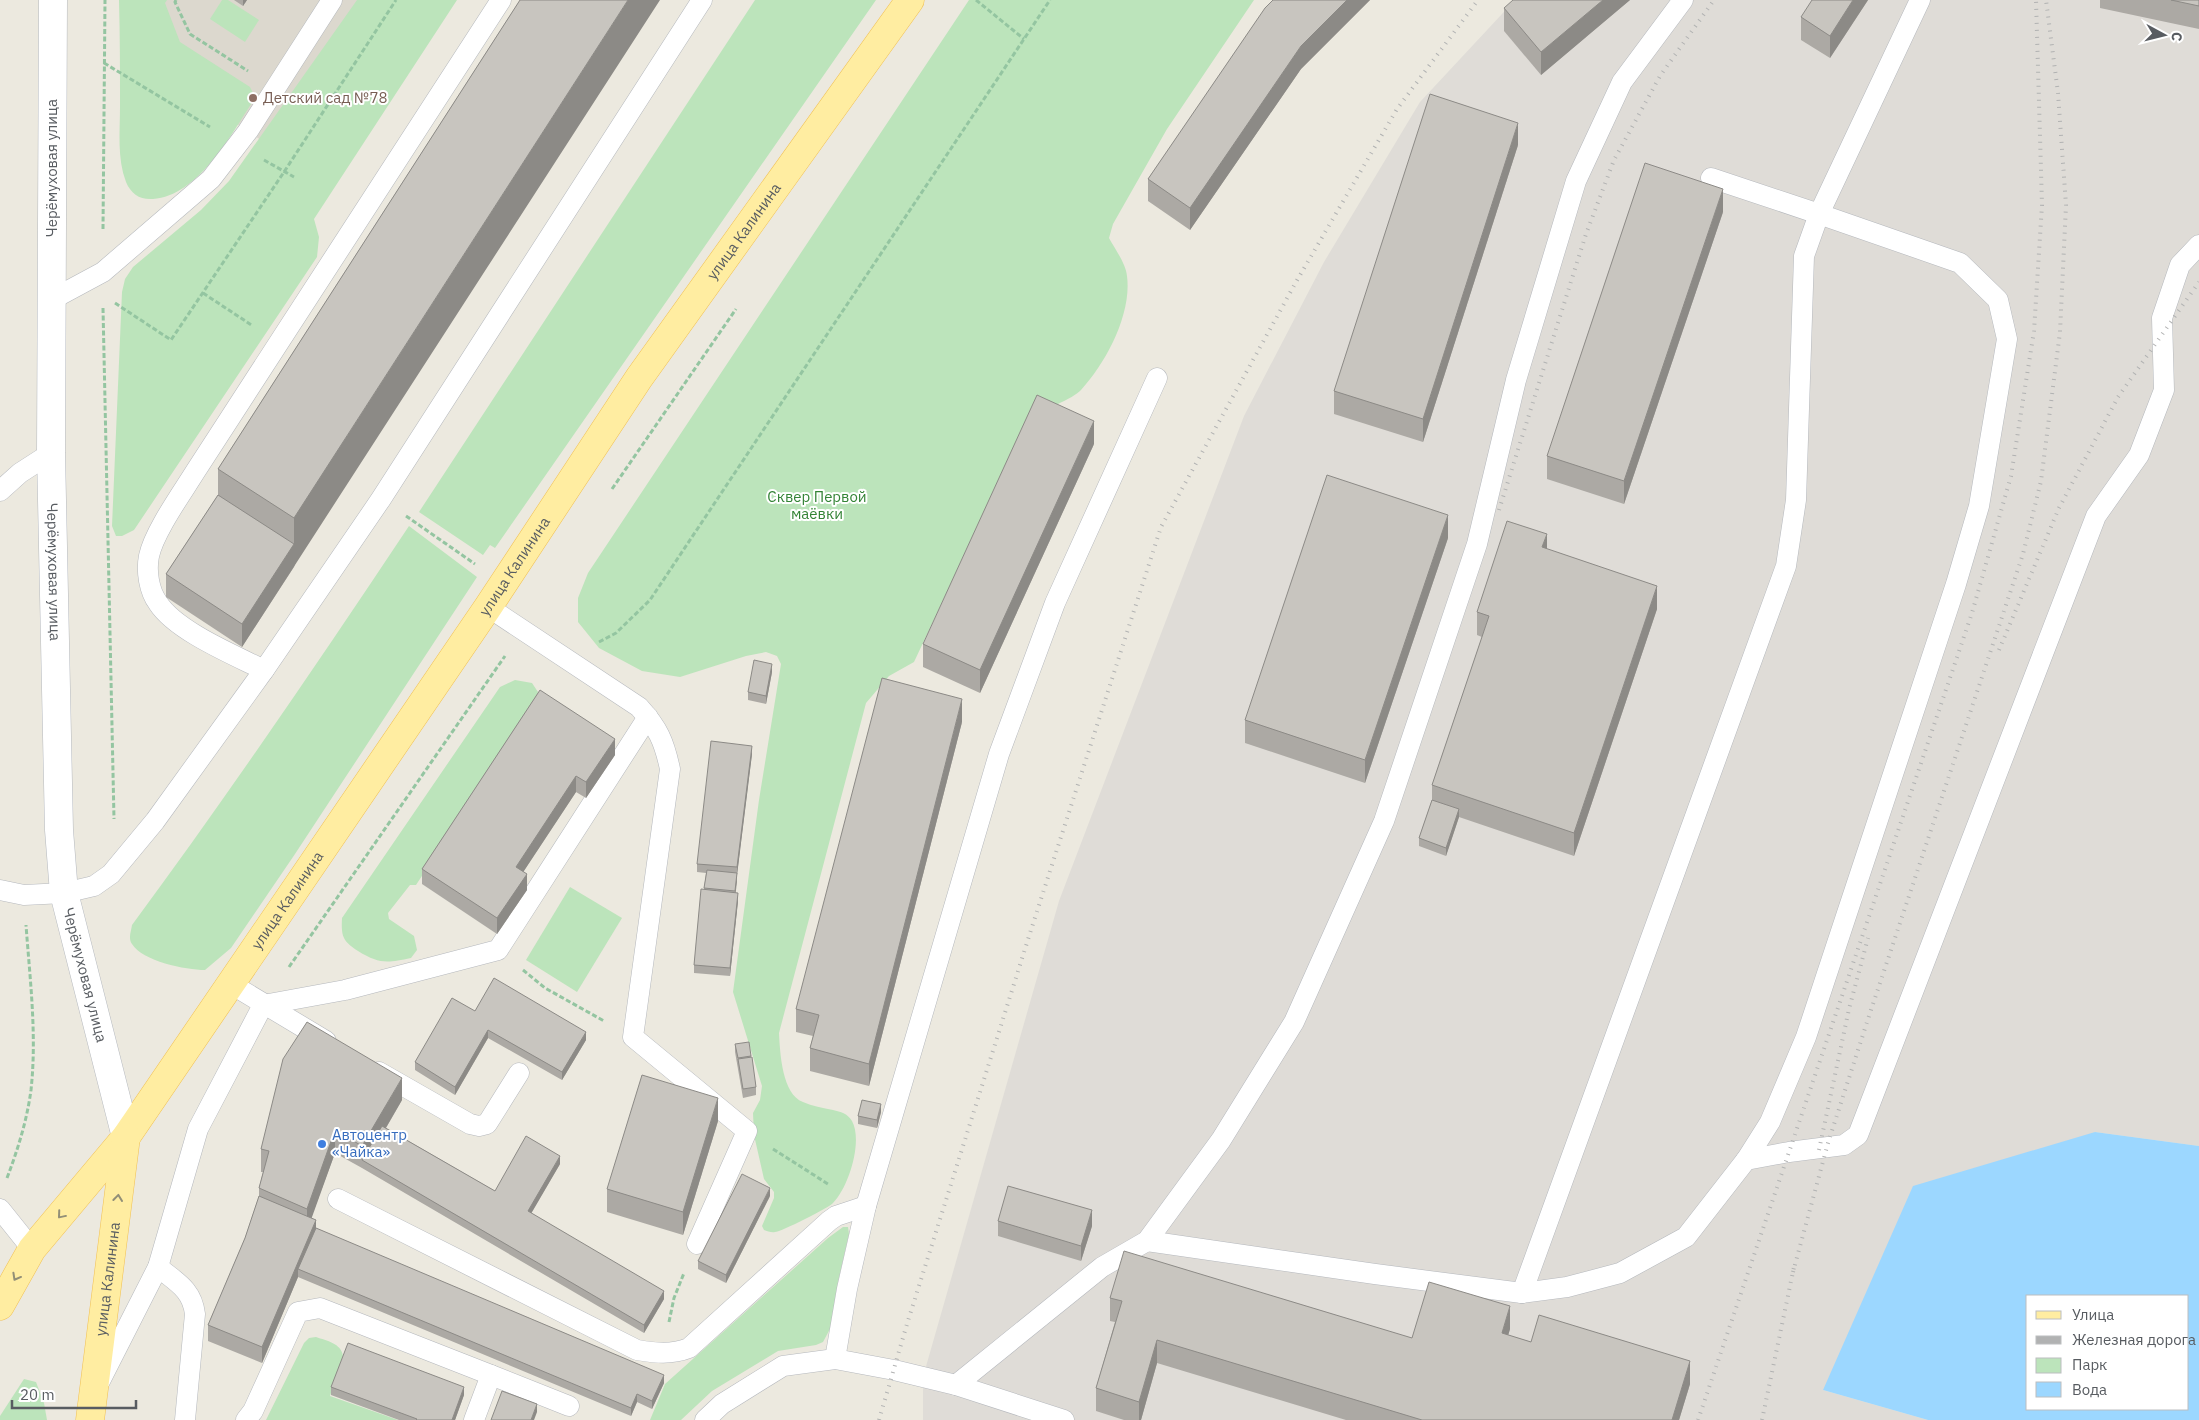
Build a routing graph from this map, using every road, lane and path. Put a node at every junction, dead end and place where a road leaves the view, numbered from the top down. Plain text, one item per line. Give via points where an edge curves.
1 (53, 0) edge
2 (105, 0) edge
3 (176, 0) edge
4 (332, 0) edge
5 (396, 0) edge
6 (501, 0) edge
7 (702, 0) edge
8 (910, 0) edge
9 (976, 0) edge
10 (1050, 0) edge
11 (1683, 0) edge
12 (1920, 0) edge
13 (1024, 39) junction
14 (103, 63) junction
15 (275, 89) junction
16 (238, 145) junction
17 (284, 172) junction
18 (294, 178) dead end
19 (1711, 178) dead end
20 (1819, 214) junction
21 (2199, 245) edge
22 (103, 272) junction
23 (203, 293) junction
24 (103, 296) junction
25 (51, 300) junction
26 (736, 308) dead end
27 (235, 313) dead end
28 (1156, 378) dead end
29 (51, 453) junction
30 (0, 491) edge
31 (608, 495) dead end
32 (381, 499) junction
33 (481, 568) dead end
34 (488, 607) junction
35 (524, 630) junction
36 (592, 646) dead end
37 (264, 670) junction
38 (648, 717) junction
39 (111, 874) junction
40 (0, 890) edge
41 (64, 894) junction
42 (24, 895) junction
43 (231, 984) junction
44 (545, 988) dead end
45 (263, 1005) junction
46 (585, 1010) dead end
47 (340, 1049) edge
48 (366, 1064) edge
49 (519, 1072) dead end
50 (126, 1137) junction
51 (1746, 1160) junction
52 (7, 1180) dead end
53 (338, 1198) dead end
54 (866, 1206) junction
55 (0, 1209) edge
56 (1147, 1241) junction
57 (697, 1244) joint
58 (32, 1249) junction
59 (158, 1267) junction
60 (1522, 1292) junction
61 (0, 1306) edge
62 (661, 1354) junction
63 (835, 1359) junction
64 (490, 1375) junction
65 (956, 1385) junction
66 (569, 1406) dead end
67 (91, 1408) edge
68 (185, 1420) edge
69 (246, 1420) edge
70 (474, 1420) edge
71 (705, 1420) edge
72 (1064, 1420) edge

1 - 25 main road, Черёмуховая улица
2 - 14 path
3 - 15 path via 190,34
4 - 15 lane
5 - 17 path
6 - 37 lane via 195,472 162,526 149,556 149,584 158,603 168,614 213,644
7 - 32 lane
8 - 34 main road, улица Калинина via 639,378
9 - 13 path
10 - 13 path
11 - 56 lane via 1622,82 1576,181 1516,380 1477,544 1384,821 1294,1022 1221,1140
12 - 20 lane
13 - 36 path via 650,600 616,633
14 - 16 path
14 - 22 path
15 - 16 lane
16 - 17 path
16 - 22 lane via 211,179
17 - 18 path
17 - 23 path
19 - 20 lane
20 - 51 lane via 1960,263 1998,300 2006,339 1979,506 1956,584 1806,1036 1770,1122
20 - 60 lane via 1804,256 1796,500 1786,566
21 - 51 lane via 2180,265 2162,318 2164,390 2139,455 2096,516 1858,1135 1844,1145
22 - 24 path
22 - 25 lane
23 - 24 path via 171,340
23 - 27 path
24 - 39 path via 114,826
25 - 29 main road, Черёмуховая улица
26 - 31 path
28 - 54 lane via 1055,603 998,754
29 - 30 lane
29 - 41 main road, Черёмуховая улица via 59,830
32 - 33 path
32 - 37 lane
34 - 35 lane
34 - 43 main road, улица Калинина
35 - 38 lane via 639,707
35 - 45 path
37 - 39 lane via 155,820
38 - 45 lane via 498,950 345,990
38 - 57 lane via 664,741 670,769 633,1037 747,1131
39 - 41 lane via 94,886
40 - 42 lane
41 - 42 lane
41 - 50 main road, Черёмуховая улица
42 - 52 path via 34,1036 31,1090 20,1143
43 - 45 lane
43 - 50 main road, улица Калинина
44 - 46 path
45 - 47 lane
45 - 59 lane via 198,1129
48 - 49 lane via 470,1124 479,1126 487,1124
50 -> 58 main road, улица Калинина
67 -> 50 main road, улица Калинина
51 - 60 lane via 1686,1237 1620,1273 1567,1287
53 - 62 lane via 638,1350
54 - 62 lane via 829,1221 689,1348
54 - 63 lane
55 - 58 lane
56 - 60 lane
56 - 65 lane via 1102,1267
57 - 62 path via 674,1298
58 -> 61 main road, улица Калинина
59 - 67 lane
59 - 68 lane via 187,1291 194,1302
63 - 65 lane
63 - 71 lane via 783,1366 722,1404
64 - 66 lane
64 - 69 lane via 320,1308 298,1312
64 - 70 lane
65 - 72 lane

